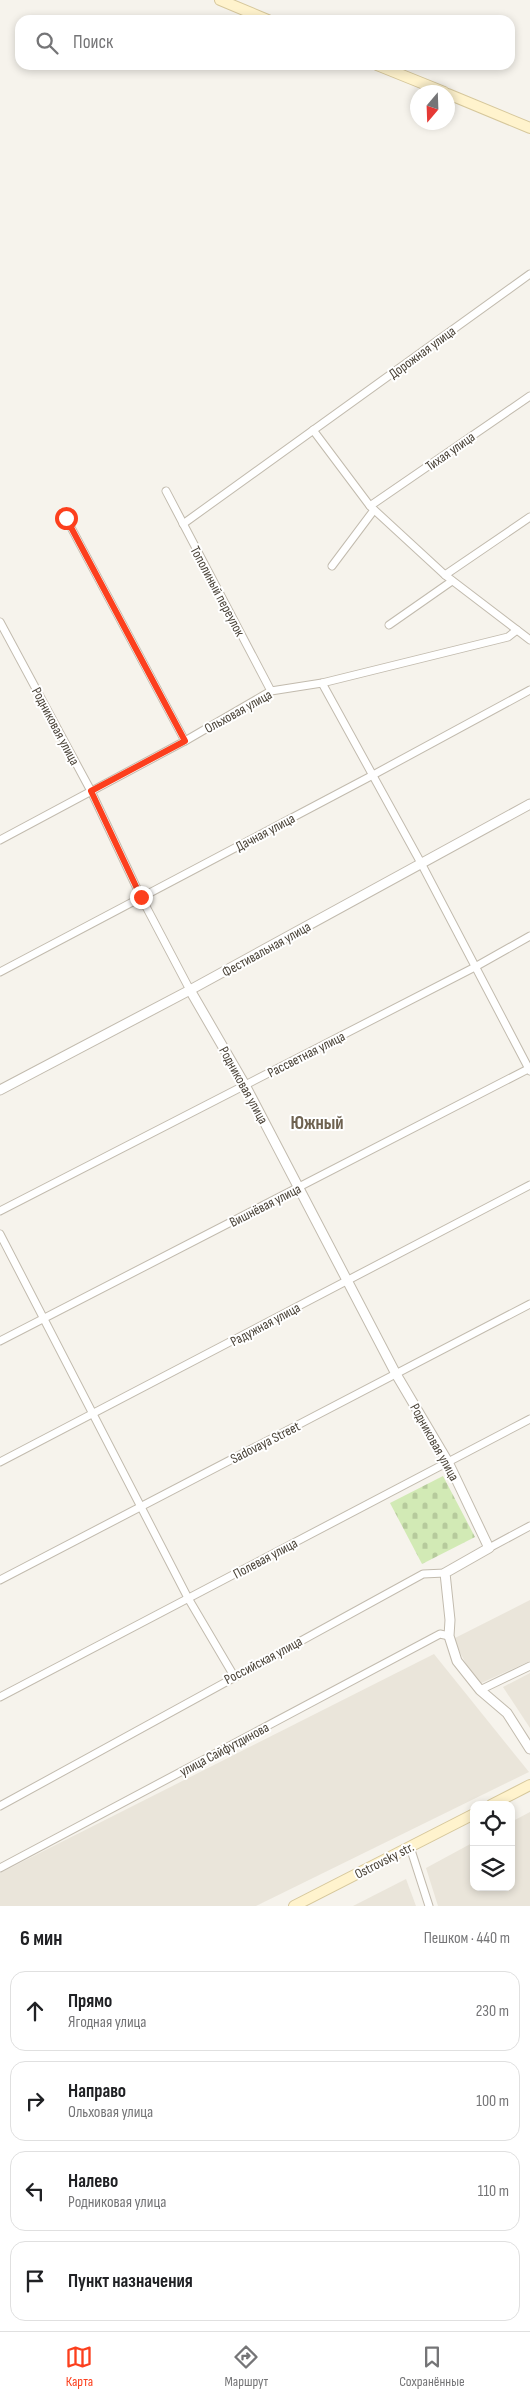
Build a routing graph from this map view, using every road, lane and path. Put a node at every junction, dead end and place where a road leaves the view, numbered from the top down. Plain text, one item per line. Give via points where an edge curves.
1 (220, 0) edge
2 (256, 15) edge
3 (389, 70) edge
4 (427, 85) edge
5 (455, 97) edge
6 (530, 128) edge
7 (530, 274) edge
8 (530, 396) edge
9 (313, 430) junction
10 (166, 491) dead end
11 (372, 508) junction
12 (530, 517) edge
13 (66, 518) dead end
14 (183, 524) junction
15 (332, 566) dead end
16 (445, 576) junction
17 (452, 581) junction
18 (0, 622) edge
19 (389, 625) dead end
20 (517, 630) junction
21 (530, 640) edge
22 (322, 683) junction
23 (530, 690) edge
24 (271, 691) junction
25 (185, 741) junction
26 (373, 776) junction
27 (91, 791) junction
28 (530, 804) edge
29 (0, 840) edge
30 (421, 863) junction
31 (141, 897) junction
32 (530, 936) edge
33 (475, 967) junction
34 (0, 972) edge
35 (190, 990) junction
36 (530, 1069) edge
37 (245, 1085) junction
38 (0, 1090) edge
39 (530, 1185) edge
40 (298, 1188) junction
41 (0, 1211) edge
42 (0, 1234) edge
43 (348, 1280) junction
44 (530, 1304) edge
45 (44, 1317) junction
46 (0, 1341) edge
47 (396, 1374) junction
48 (93, 1414) junction
49 (530, 1419) edge
50 (0, 1462) edge
51 (448, 1462) junction
52 (140, 1506) junction
53 (530, 1526) edge
54 (488, 1548) junction
55 (445, 1573) junction
56 (0, 1580) edge
57 (188, 1598) junction
58 (449, 1636) junction
59 (530, 1666) edge
60 (234, 1676) junction
61 (480, 1690) junction
62 (0, 1698) edge
63 (530, 1749) edge
64 (530, 1784) edge
65 (499, 1801) edge
66 (0, 1806) edge
67 (470, 1816) edge
68 (410, 1847) junction
69 (0, 1868) edge
70 (294, 1906) edge
71 (428, 1906) edge

1 - 2 main road
3 - 4 main road
5 - 6 main road
7 - 9 street, Дорожная улица
8 - 11 street, Тихая улица
9 - 11 street
9 - 14 street, Дорожная улица
10 - 14 street, Тополиный переулок
11 - 15 street, Тихая улица
11 - 16 street
12 - 16 street
13 - 25 street
14 - 24 street, Тополиный переулок
16 - 17 street
17 - 19 street
17 - 20 street
18 - 27 street, Родниковая улица
20 - 21 street
20 - 22 street, Ольховая улица via 508,637
22 - 24 street, Ольховая улица
22 - 26 street
23 - 26 street, Дачная улица
24 - 25 street, Ольховая улица
25 - 27 street, Ольховая улица
26 - 30 street
26 - 31 street, Дачная улица
27 - 29 street, Ольховая улица
27 - 31 street, Родниковая улица
28 - 30 street, Фестивальная улица
30 - 33 street
30 - 35 street, Фестивальная улица
31 - 34 street, Дачная улица
31 - 35 street, Родниковая улица
32 - 33 street, Рассветная улица
33 - 36 street
33 - 37 street, Рассветная улица
35 - 37 street, Родниковая улица
35 - 38 street, Фестивальная улица
36 - 40 street, Вишнёвая улица
37 - 40 street, Родниковая улица
37 - 41 street, Рассветная улица
39 - 43 street, Радужная улица
40 - 43 street, Родниковая улица
40 - 45 street, Вишнёвая улица
42 - 45 street
43 - 47 street, Родниковая улица
43 - 48 street, Радужная улица
44 - 47 street, Sadovaya Street
45 - 46 street, Вишнёвая улица
45 - 48 street
47 - 51 street, Родниковая улица
47 - 52 street, Sadovaya Street
48 - 50 street, Радужная улица
48 - 52 street
49 - 51 street, Полевая улица
51 - 54 street, Родниковая улица
51 - 57 street, Полевая улица
52 - 56 street, Sadovaya Street
52 - 57 street
53 - 54 street, Российская улица
54 - 55 street, Российская улица
55 - 58 street
55 - 60 street, Российская улица via 423,1574
57 - 60 street
57 - 62 street, Полевая улица
58 - 61 street via 457,1661
58 - 69 street, улица Сайфутдинова via 440,1634
59 - 61 street
60 - 66 street, Российская улица
61 - 63 street via 507,1713
64 - 65 main road
67 - 68 main road, Ostrovsky str.
68 - 70 main road, Ostrovsky str.
68 - 71 street

